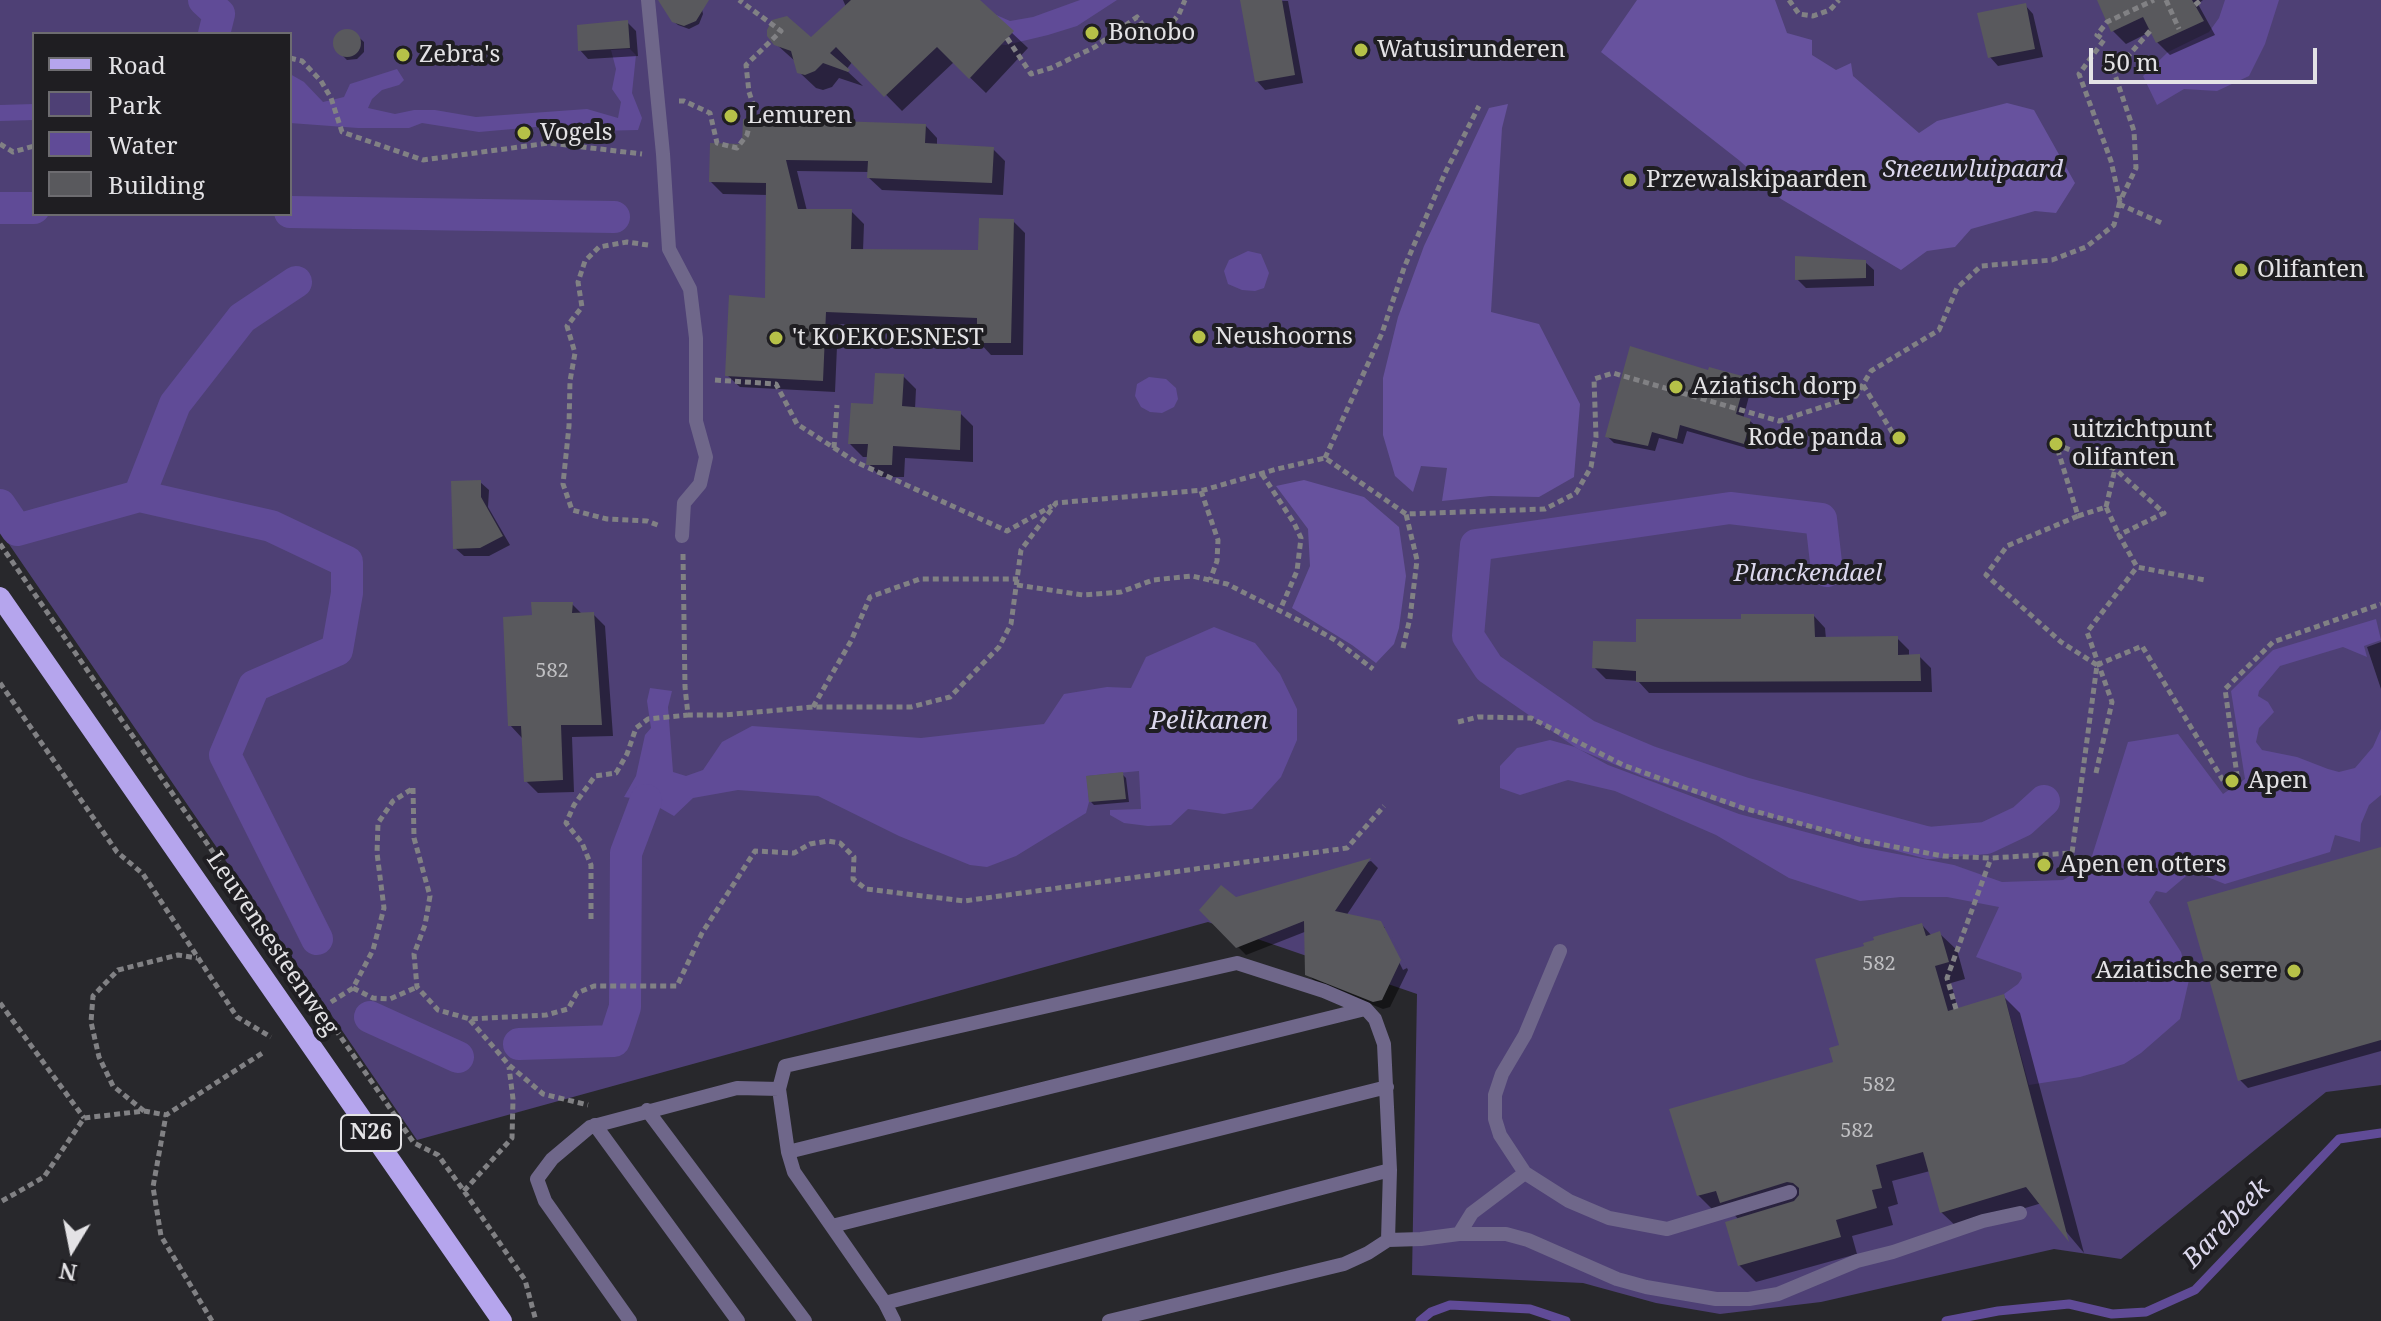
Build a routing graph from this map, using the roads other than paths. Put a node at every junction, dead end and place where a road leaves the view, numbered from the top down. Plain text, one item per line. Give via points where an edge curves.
1 (648, 0) edge
2 (682, 536) road end
3 (0, 597) edge
4 (1560, 951) dead end
5 (1366, 1009) junction
6 (1387, 1087) junction
7 (779, 1089) junction
8 (647, 1110) junction
9 (595, 1125) junction
10 (788, 1152) junction
11 (1390, 1170) junction
12 (1525, 1173) junction
13 (1790, 1192) dead end
14 (2020, 1213) dead end
15 (832, 1226) junction
16 (1459, 1234) junction
17 (1388, 1240) junction
18 (885, 1303) junction
19 (502, 1321) edge
20 (630, 1321) edge
21 (738, 1321) edge
22 (805, 1321) edge
23 (894, 1321) edge
24 (1109, 1321) edge

1 - 2 lane via 669,249 690,289 696,421 706,457 700,484 684,503
3 - 19 main road, Leuvensesteenweg / N26
4 - 12 lane via 1495,1095 1500,1135
5 - 6 lane via 1384,1044
5 - 7 lane via 1237,963 785,1066
5 - 10 lane
6 - 11 lane
6 - 15 lane
7 - 8 lane via 737,1088
7 - 10 lane
8 - 9 lane
8 - 22 lane
9 - 20 lane via 552,1159 537,1179 545,1201
9 - 21 lane
10 - 15 lane via 794,1172
11 - 17 lane
11 - 18 lane
12 - 13 lane via 1609,1218 1667,1229
12 - 16 lane via 1472,1213
14 - 16 lane via 1857,1261 1778,1294 1749,1299 1646,1287 1528,1240 1506,1234
15 - 18 lane
16 - 17 lane
17 - 24 lane via 1344,1264
18 - 23 lane

